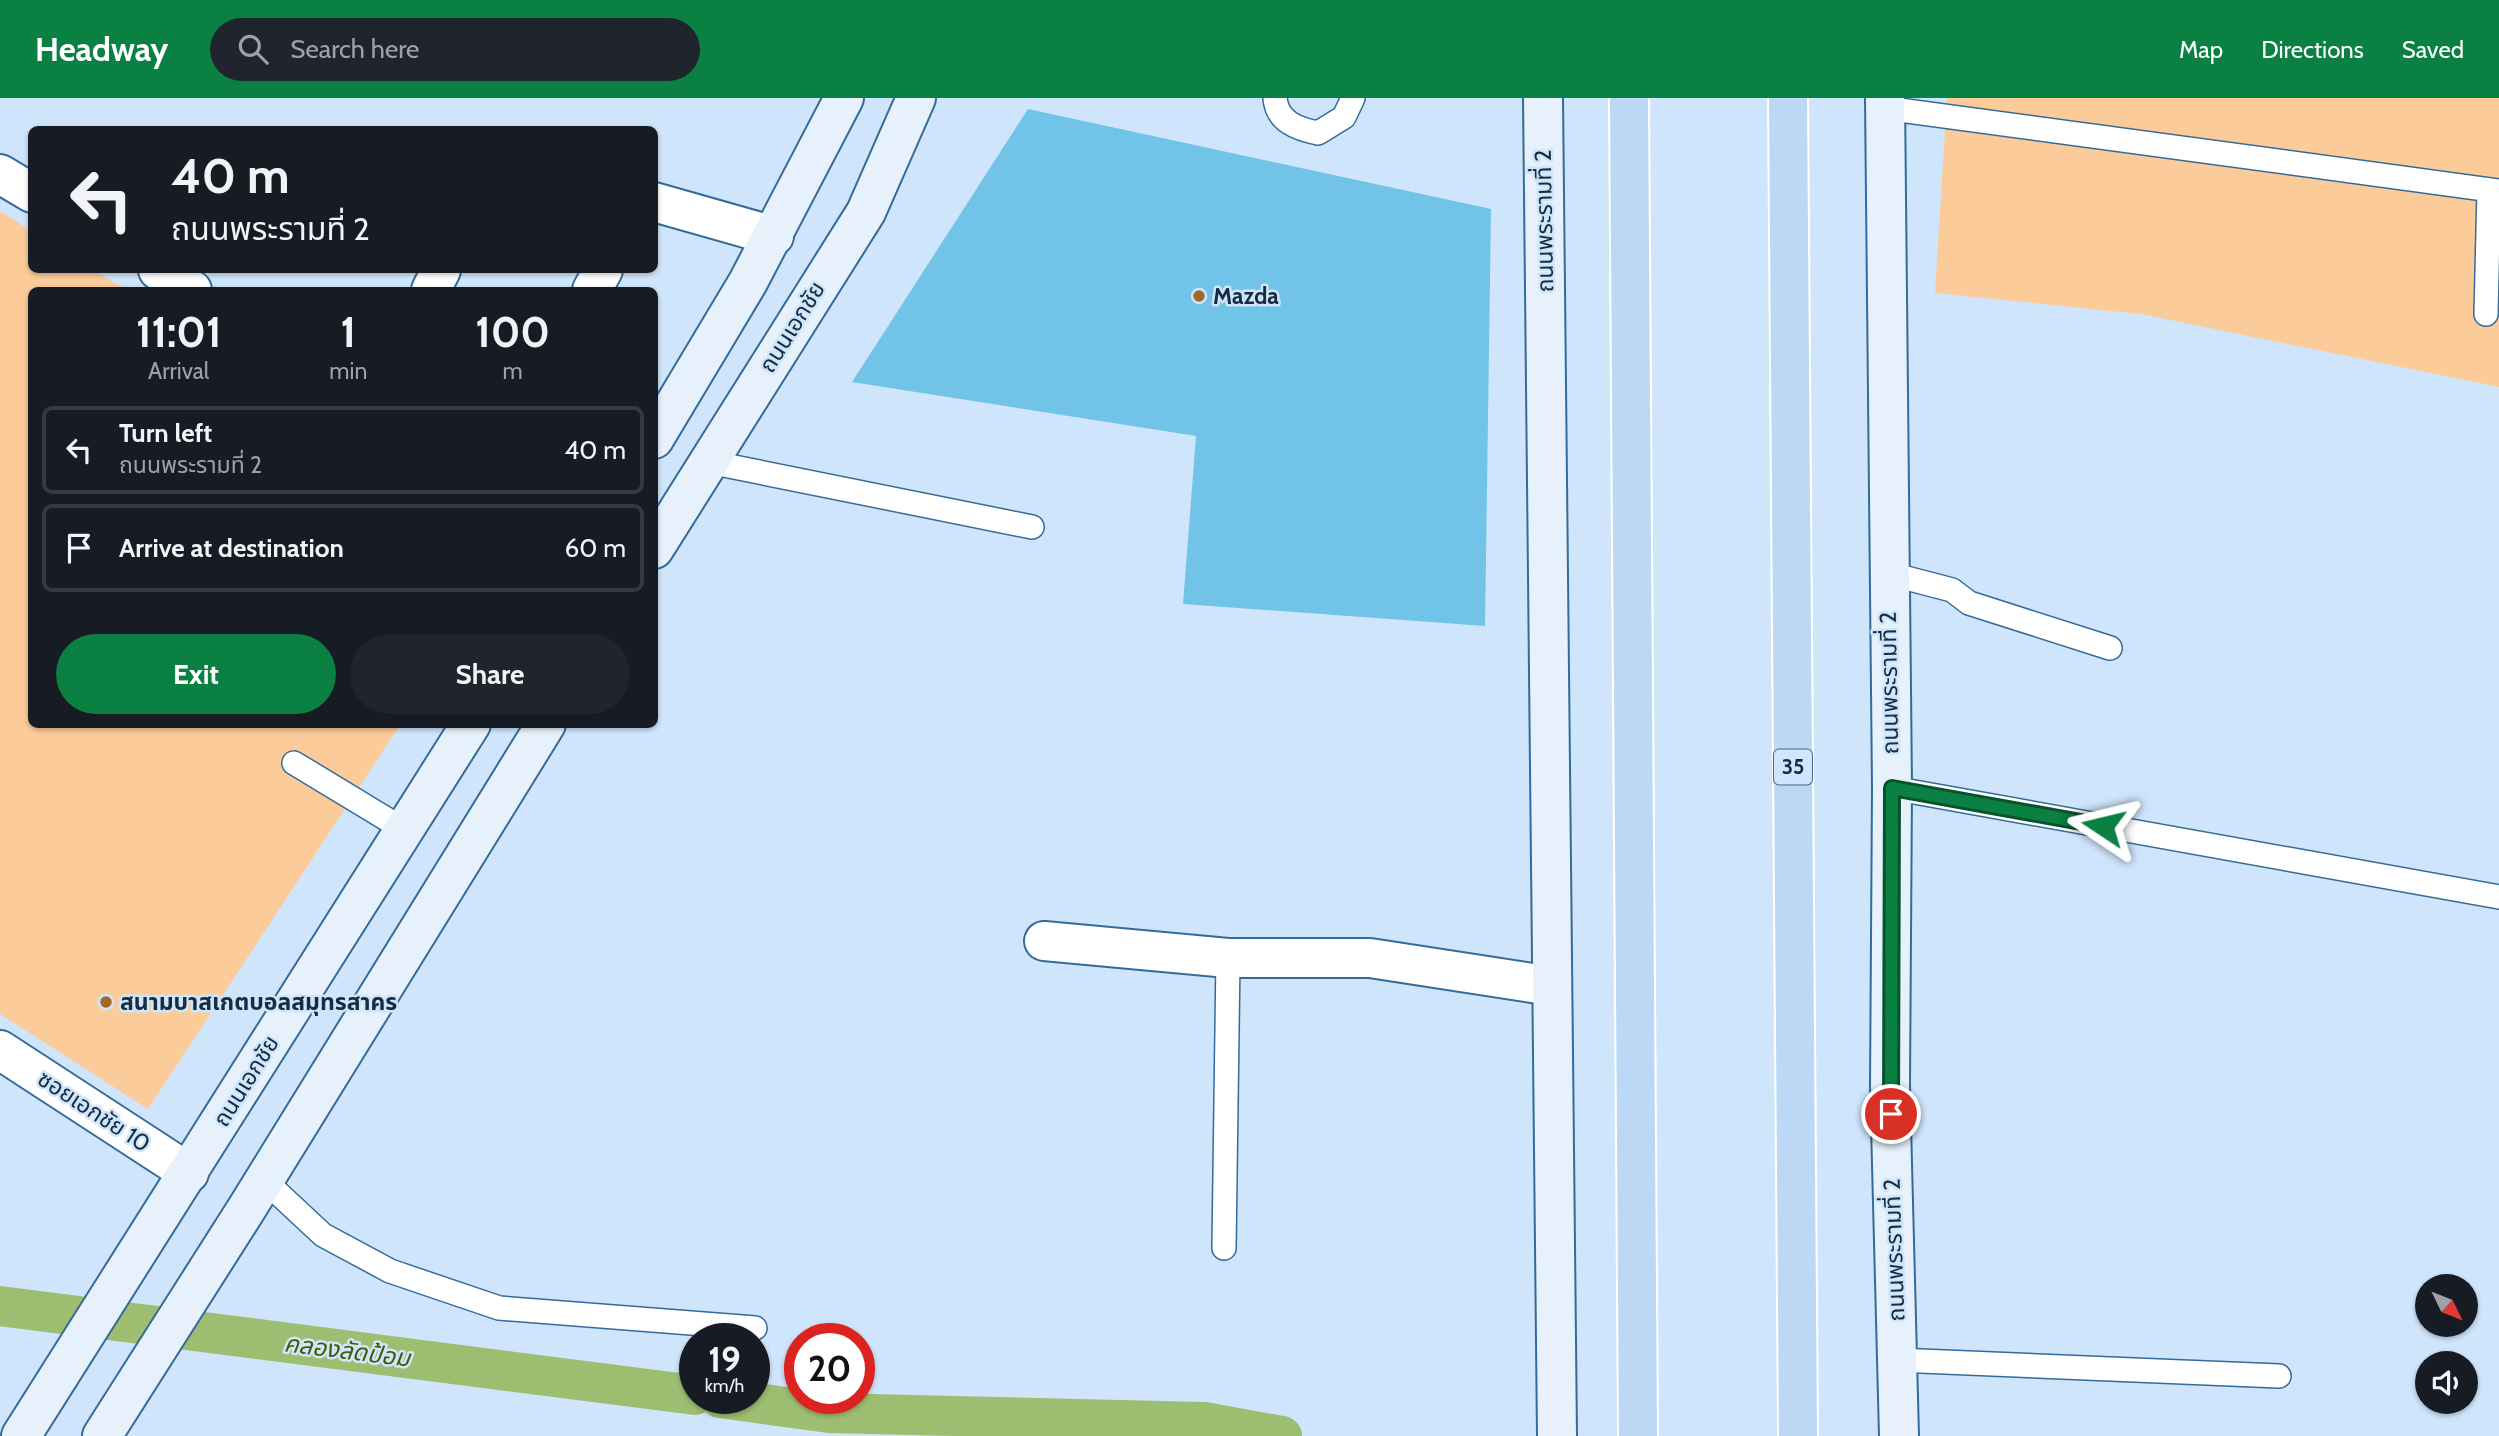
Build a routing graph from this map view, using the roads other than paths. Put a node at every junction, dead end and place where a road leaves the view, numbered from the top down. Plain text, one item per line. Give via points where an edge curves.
1 (844, 98) edge
2 (916, 98) edge
3 (1275, 98) edge
4 (1353, 98) edge
5 (1543, 98) edge
6 (1629, 98) edge
7 (1788, 98) edge
8 (1885, 103) edge
9 (0, 174) edge
10 (2494, 190) edge
11 (28, 191) edge
12 (658, 203) edge
13 (774, 236) junction
14 (163, 273) edge
15 (187, 287) edge
16 (2486, 314) dead end
17 (658, 432) edge
18 (709, 462) junction
19 (1031, 527) dead end
20 (658, 543) edge
21 (1887, 573) junction
22 (2110, 649) dead end
23 (468, 728) edge
24 (544, 728) edge
25 (294, 763) dead end
26 (1892, 788) junction
27 (403, 829) junction
28 (2499, 897) edge
29 (1044, 941) dead end
30 (1228, 958) junction
31 (1552, 986) junction
32 (0, 1050) edge
33 (189, 1173) junction
34 (264, 1180) junction
35 (1224, 1248) dead end
36 (691, 1323) edge
37 (1897, 1360) junction
38 (2279, 1376) dead end
39 (21, 1436) edge
40 (102, 1436) edge
41 (1557, 1436) edge
42 (1638, 1436) edge
43 (1798, 1436) edge
44 (1899, 1436) edge

1 - 13 main road
2 - 18 main road, ถนนเอกชัย via 866,212
3 - 4 lane via 1282,116 1295,128 1318,133 1344,117
5 - 31 main road, ถนนพระรามที่ 2
6 - 42 highway
7 - 43 highway, 35
8 - 10 lane
8 - 21 main road, ถนนพระรามที่ 2
9 - 11 street
10 - 16 lane
12 - 13 street
13 - 17 main road
14 - 15 street
18 - 19 lane
18 - 20 main road, ถนนเอกชัย
21 - 22 lane via 1952,590 1969,603
21 - 26 main road, ถนนพระรามที่ 2
23 - 27 main road, ถนนเอกชัย
24 - 34 main road
25 - 27 lane
26 - 28 lane
26 - 37 main road, ถนนพระรามที่ 2 via 1890,1086
27 - 33 main road, ถนนเอกชัย
29 - 30 street
30 - 31 street via 1370,958
30 - 35 lane
31 - 41 main road, ถนนพระรามที่ 2
32 - 33 street, ซอยเอกชัย 10
33 - 39 main road, ถนนเอกชัย
34 - 36 lane via 323,1235 390,1271 499,1308
34 - 40 main road
37 - 38 lane
37 - 44 main road, ถนนพระรามที่ 2

